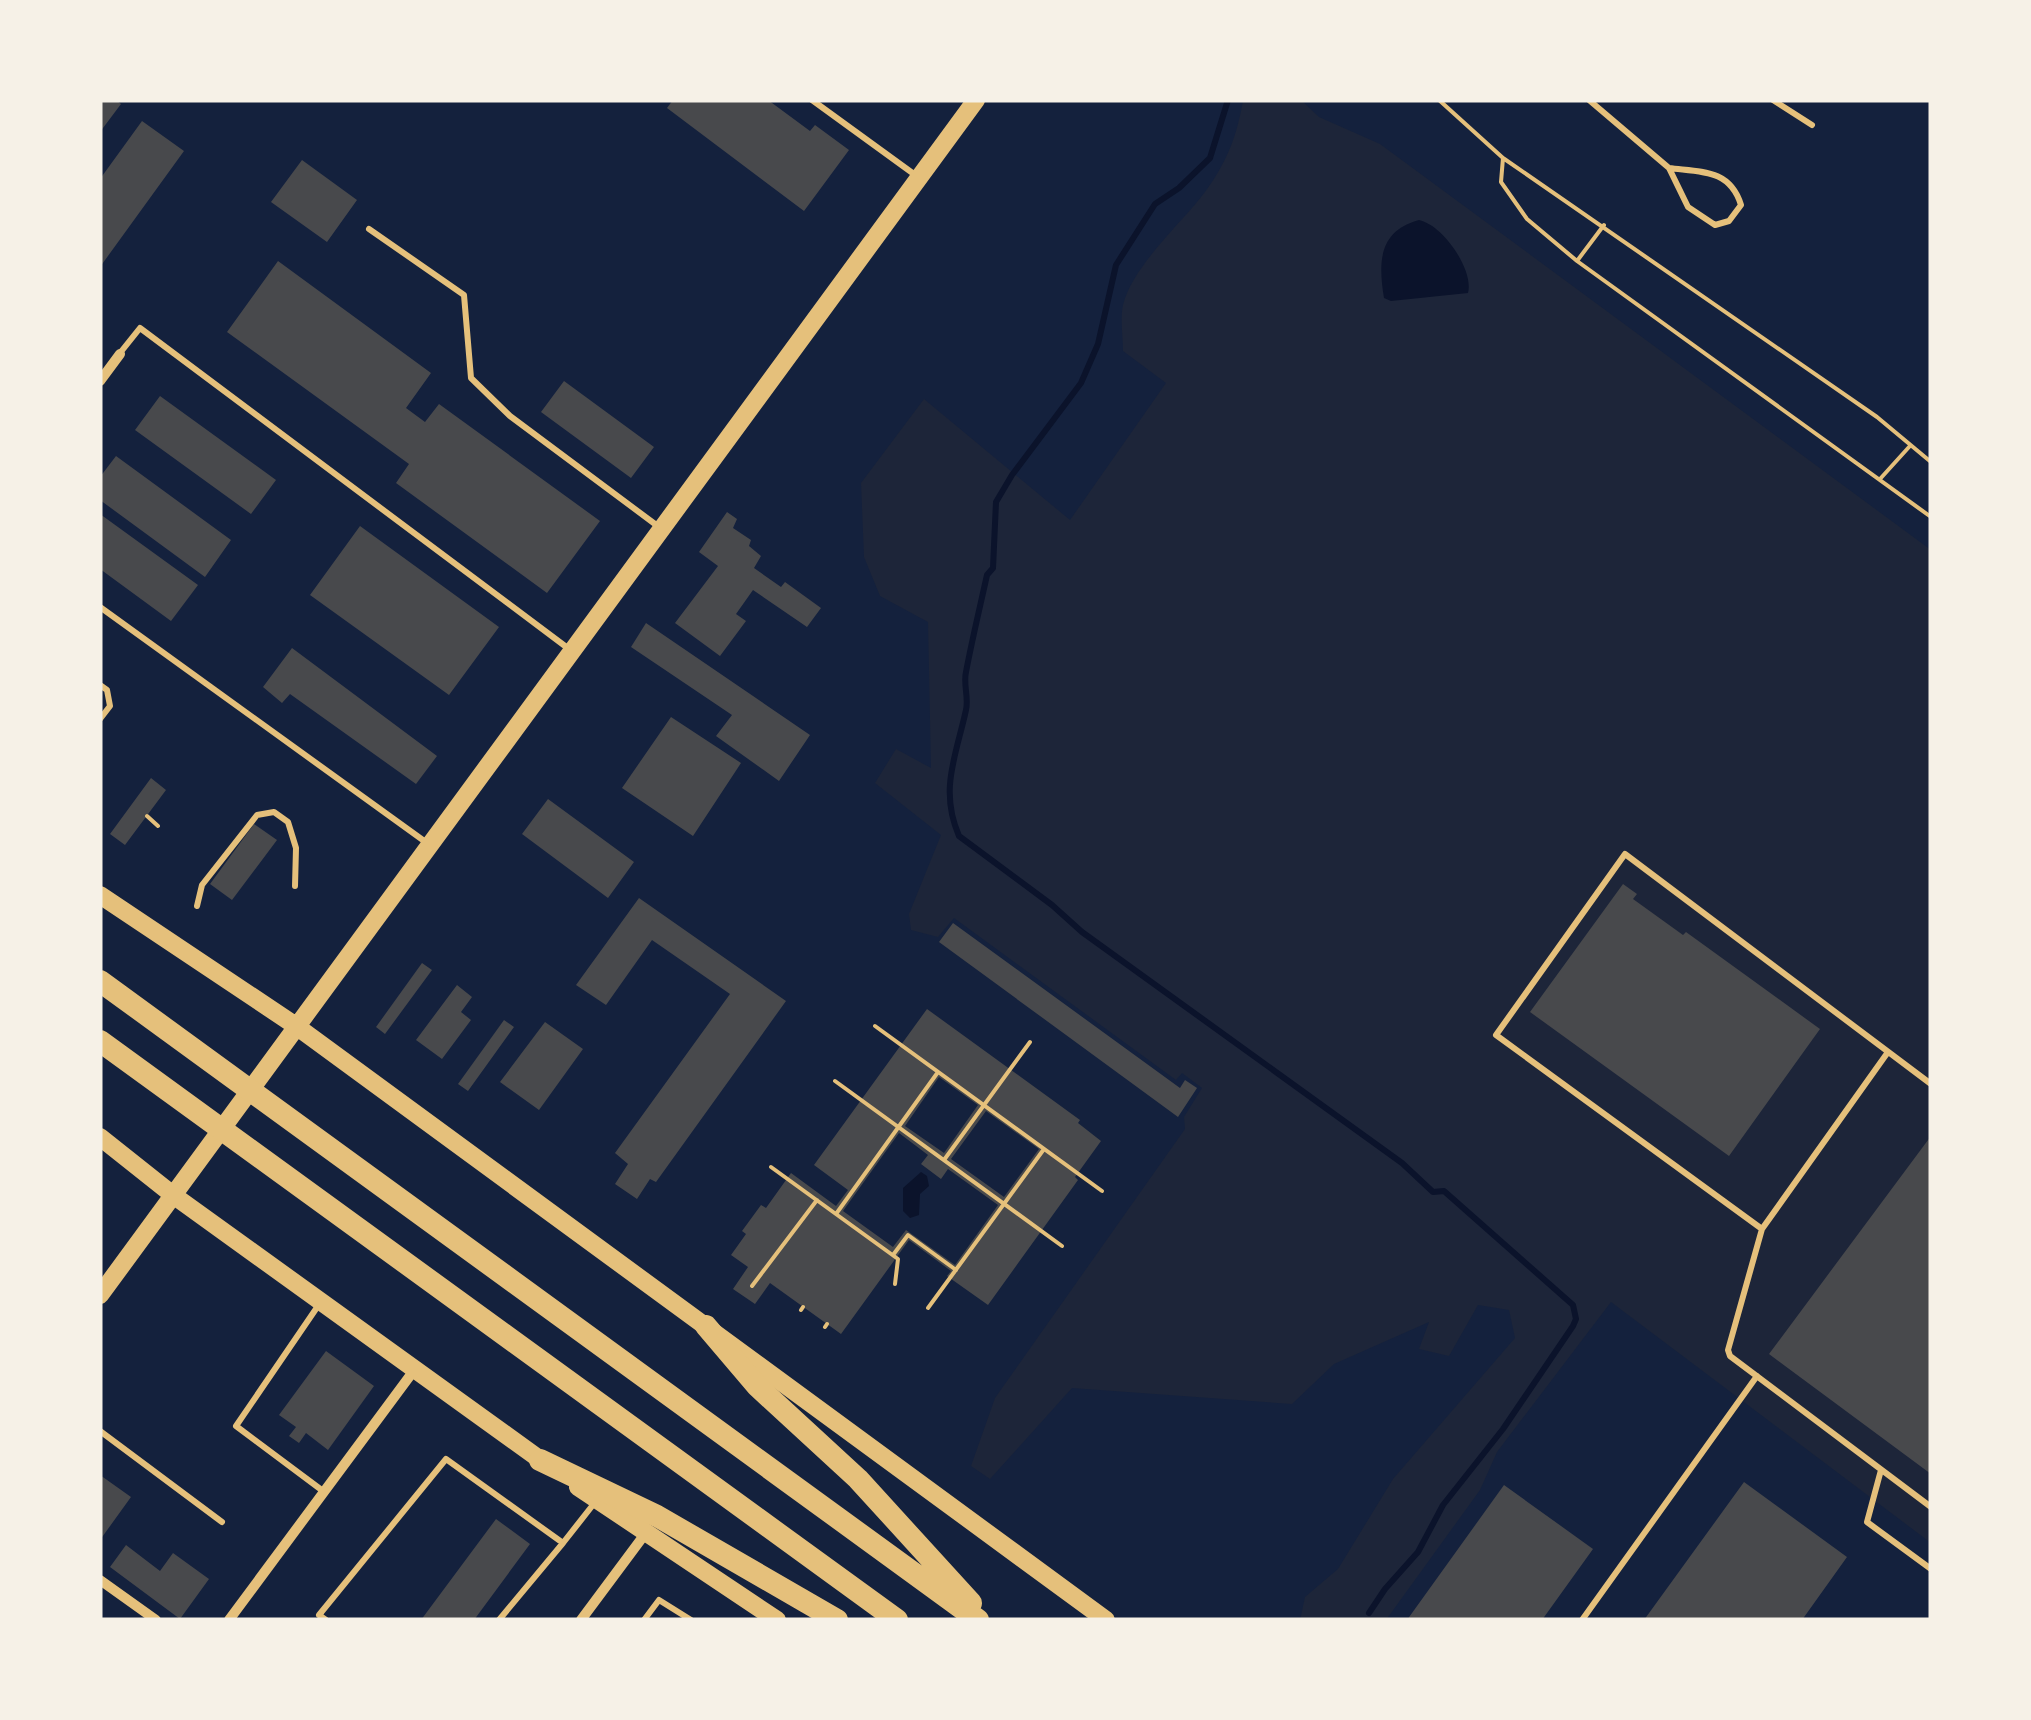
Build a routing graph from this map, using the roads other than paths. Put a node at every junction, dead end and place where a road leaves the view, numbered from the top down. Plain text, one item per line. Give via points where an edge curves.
1 (812, 100) edge
2 (976, 100) edge
3 (1589, 100) edge
4 (1773, 100) edge
5 (1812, 125) dead end
6 (1670, 168) junction
7 (918, 178) junction
8 (369, 230) dead end
9 (120, 354) joint
10 (100, 380) edge
11 (660, 528) junction
12 (100, 607) edge
13 (570, 650) junction
14 (100, 684) edge
15 (100, 719) edge
16 (428, 844) junction
17 (295, 886) dead end
18 (100, 894) edge
19 (197, 906) dead end
20 (100, 981) edge
21 (296, 1026) junction
22 (100, 1040) edge
23 (1888, 1052) junction
24 (1931, 1084) edge
25 (100, 1138) edge
26 (173, 1195) junction
27 (1762, 1229) junction
28 (100, 1295) edge
29 (321, 1302) junction
30 (706, 1326) junction
31 (415, 1370) junction
32 (1757, 1376) junction
33 (100, 1431) edge
34 (540, 1460) junction
35 (1881, 1470) junction
36 (324, 1492) junction
37 (597, 1500) junction
38 (1931, 1508) edge
39 (222, 1522) dead end
40 (645, 1534) junction
41 (563, 1543) junction
42 (1931, 1569) edge
43 (100, 1580) edge
44 (320, 1618) edge
45 (156, 1620) edge
46 (229, 1620) edge
47 (498, 1620) edge
48 (581, 1620) edge
49 (644, 1620) edge
50 (691, 1620) edge
51 (777, 1620) edge
52 (837, 1620) edge
53 (897, 1620) edge
54 (978, 1620) edge
55 (986, 1620) edge
56 (1106, 1620) edge
57 (1582, 1620) edge

1 - 7 lane
2 - 7 main road
3 - 6 lane
4 - 5 lane
6 - 6 lane via 1688,207 1716,225 1729,221 1740,205 1736,189 1717,174
7 - 11 main road
8 - 11 lane via 464,295 472,378 510,416
9 - 10 street
9 - 13 lane via 140,328
11 - 13 main road
12 - 16 lane
13 - 16 main road
14 - 15 lane via 110,706
16 - 21 main road
17 - 19 lane via 296,848 288,822 274,812 257,815 202,886
18 - 21 main road
20 - 54 highway
21 - 26 main road
21 - 30 main road
22 - 53 highway
23 - 24 lane
23 - 27 lane
23 - 27 lane via 1625,854 1496,1035
25 - 26 main road
26 - 28 main road
26 - 29 main road
27 - 32 lane via 1728,1350
29 - 31 main road
29 - 36 lane via 236,1426
30 - 55 highway
30 - 56 main road
31 - 34 main road
31 - 36 street
32 - 35 lane
32 - 57 lane
33 - 39 lane
34 - 37 main road
34 - 52 highway via 657,1516
35 - 38 lane
35 - 42 lane via 1867,1522
36 - 46 street
37 - 40 main road
37 - 41 lane
40 - 48 street
40 - 51 main road
41 - 44 lane via 446,1458
41 - 47 lane
43 - 45 street
49 - 50 lane via 659,1600

